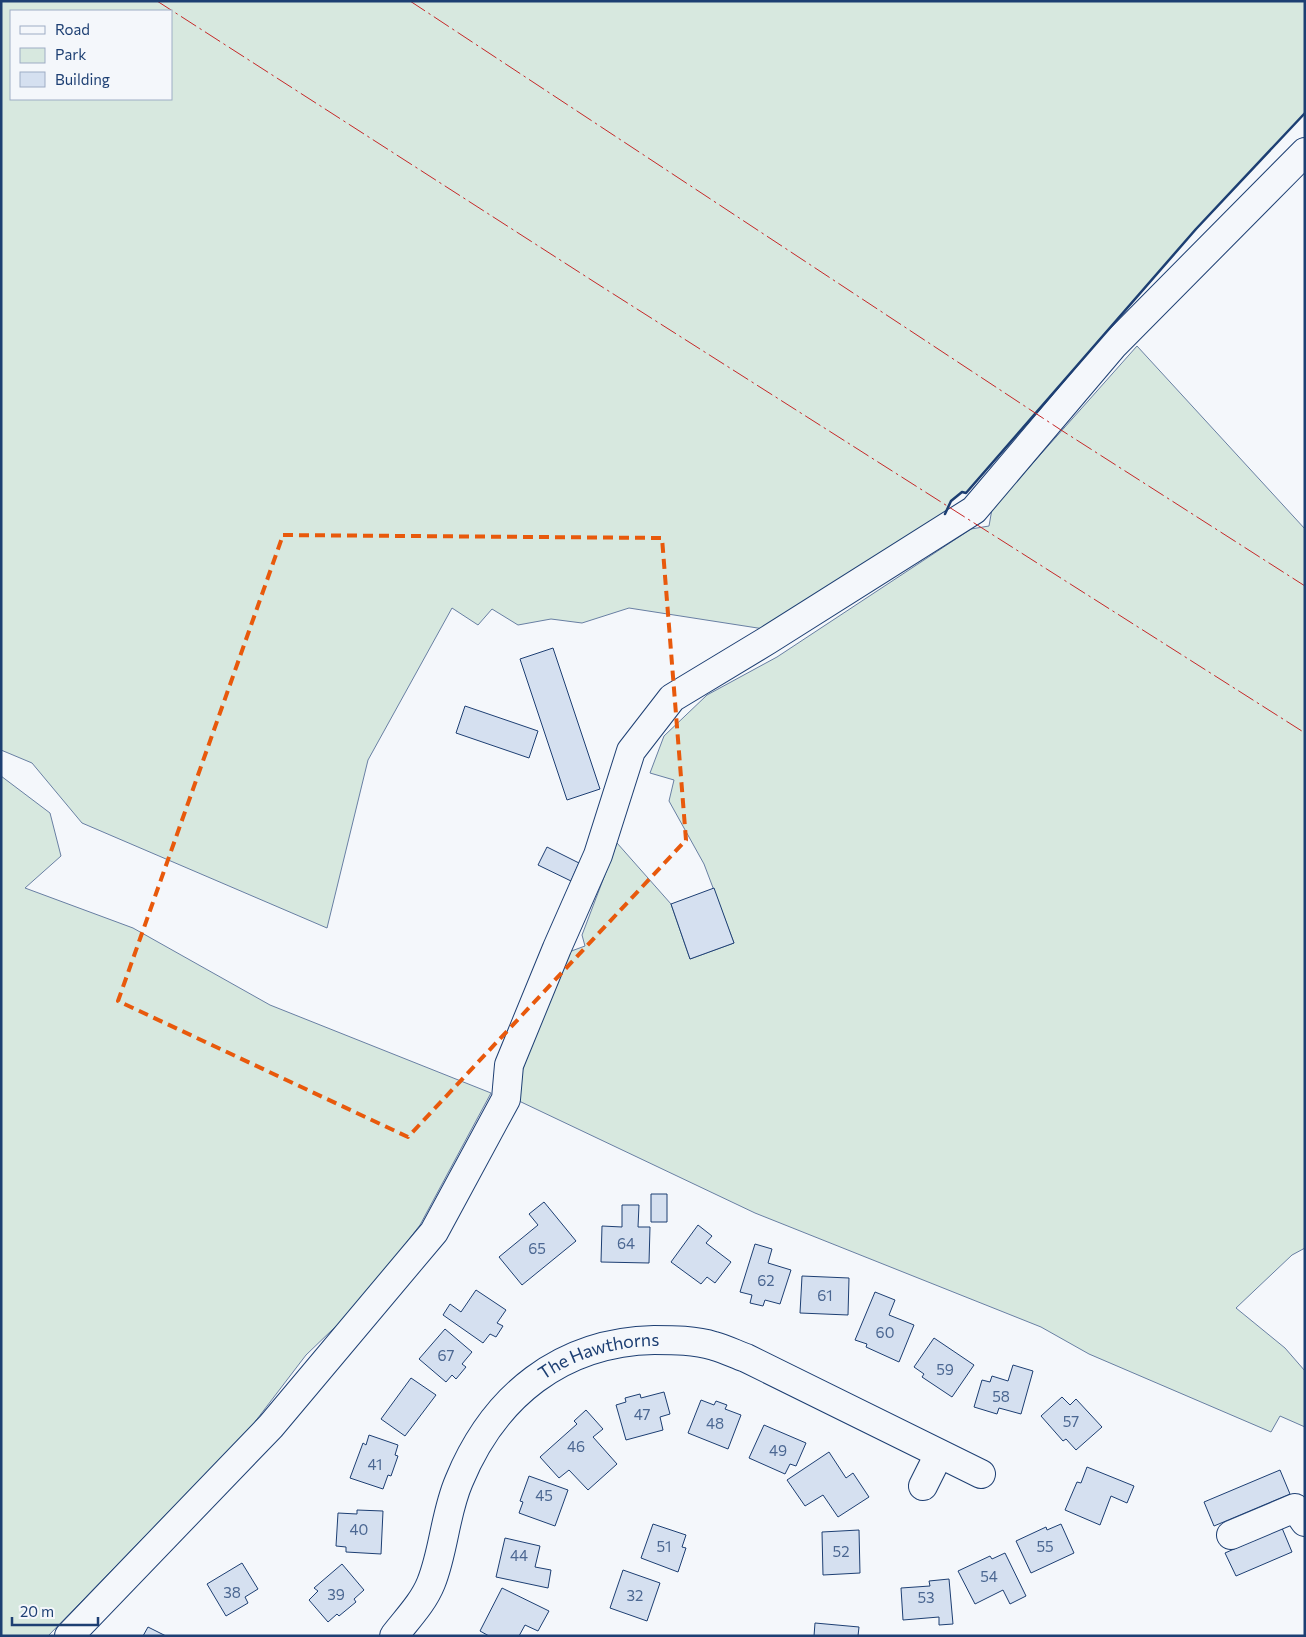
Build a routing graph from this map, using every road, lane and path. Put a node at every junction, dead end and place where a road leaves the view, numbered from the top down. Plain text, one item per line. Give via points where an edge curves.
1 (1305, 152) edge
2 (939, 1454) junction
3 (981, 1474) dead end
4 (923, 1486) dead end
5 (1300, 1515) edge
6 (1231, 1535) dead end
7 (69, 1636) edge
8 (394, 1636) edge

1 - 7 street via 1113,346 974,510 672,698 631,751 598,855 509,1065 506,1099 434,1232 271,1426
2 - 3 street, The Hawthorns
2 - 4 street
2 - 8 street, The Hawthorns via 746,1358 713,1345 680,1340 636,1341 608,1344 584,1352 525,1386 498,1413 458,1482 431,1583 421,1602
5 - 6 street

